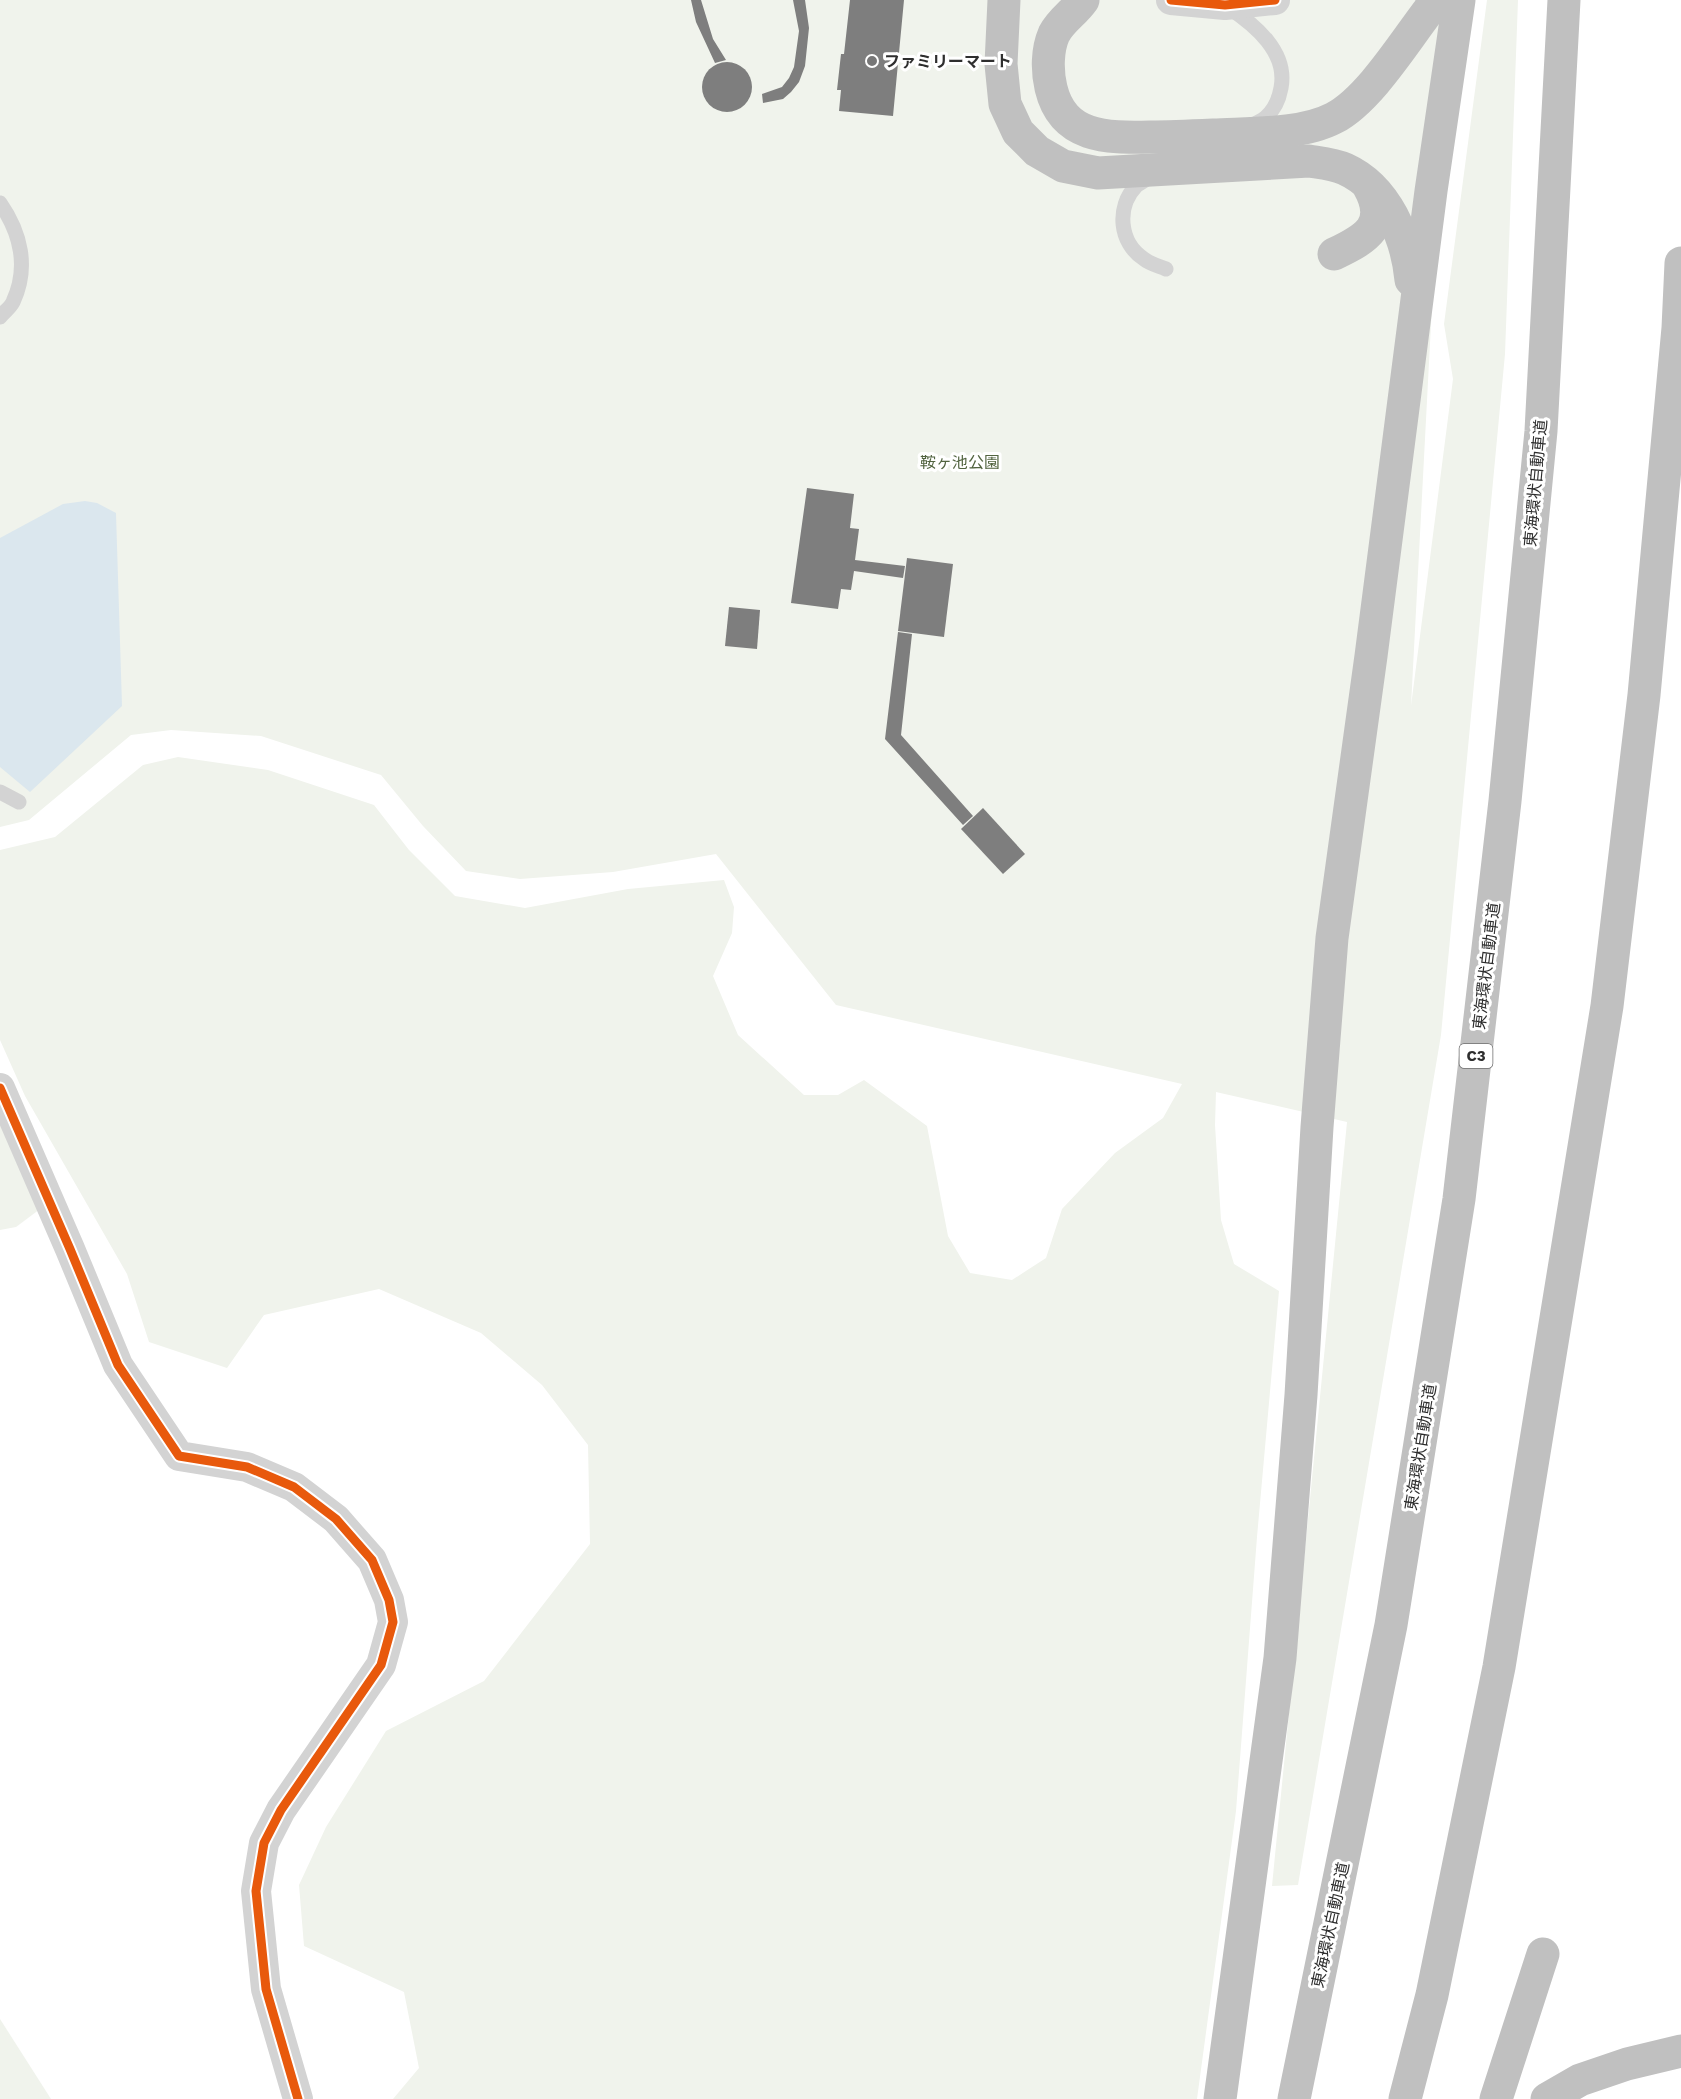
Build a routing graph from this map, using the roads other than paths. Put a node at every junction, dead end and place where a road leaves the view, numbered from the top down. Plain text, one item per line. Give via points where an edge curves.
1 (1004, 0) edge
2 (1083, 0) edge
3 (1171, 0) edge
4 (1275, 0) edge
5 (1434, 0) edge
6 (1459, 0) edge
7 (1564, 0) edge
8 (1225, 5) junction
9 (1240, 133) junction
10 (1162, 169) junction
11 (1367, 184) junction
12 (0, 204) edge
13 (1334, 254) dead end
14 (1681, 263) edge
15 (1166, 269) dead end
16 (0, 317) edge
17 (1414, 321) junction
18 (0, 792) edge
19 (19, 802) dead end
20 (0, 1088) edge
21 (1543, 1954) dead end
22 (1681, 2050) edge
23 (298, 2099) edge
24 (1220, 2099) edge
25 (1294, 2099) edge
26 (1406, 2099) edge
27 (1496, 2099) edge
28 (1547, 2099) edge

1 - 10 highway via 1005,104 1018,132 1037,151 1063,166 1098,173
2 - 9 highway via 1054,34 1050,50 1048,75 1054,101 1067,120 1084,131 1114,138
3 - 8 street
4 - 8 street
5 - 9 highway via 1378,76 1357,101 1335,118 1308,128
6 - 17 highway
7 - 25 highway, 東海環状自動車道 / C3 via 1540,431 1505,801 1459,1199 1391,1625
8 - 9 lane via 1249,22 1277,54 1283,77 1279,100 1267,116
10 - 11 highway via 1309,161 1347,170
10 - 15 lane via 1137,185 1126,200 1122,222 1126,240 1143,259
11 - 13 highway via 1377,202 1376,221 1363,240
11 - 17 highway via 1382,198 1409,259
12 - 16 lane via 12,220 22,249 12,303
14 - 26 highway via 1644,695 1607,1006 1499,1667 1432,1995
17 - 24 highway via 1332,938 1280,1658
18 - 19 lane
20 - 23 street via 118,1365 179,1456 247,1467 294,1486 336,1519 372,1560 389,1600 393,1622 381,1665 281,1810 264,1843 256,1891 266,1989
21 - 27 highway
22 - 28 highway via 1580,2080

